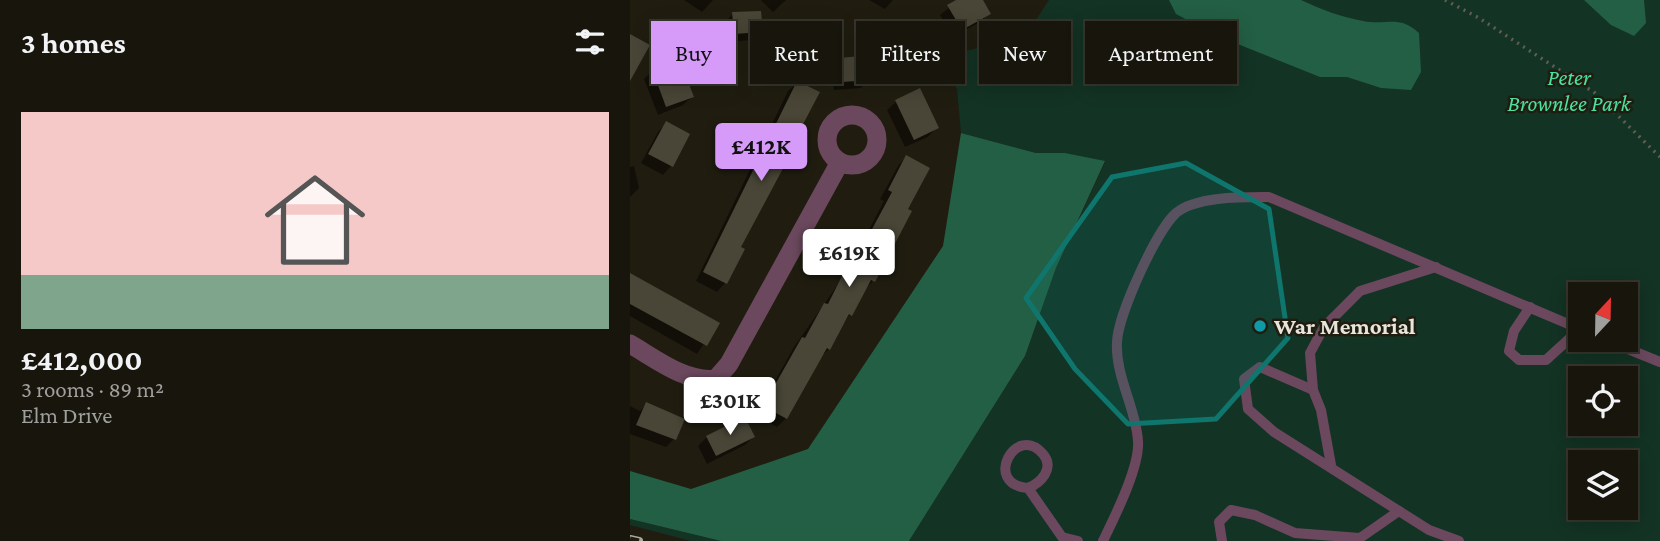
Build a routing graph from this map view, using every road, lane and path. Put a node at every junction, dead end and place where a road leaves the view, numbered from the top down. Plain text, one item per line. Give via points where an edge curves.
1 (1445, 0) edge
2 (1660, 158) edge
3 (840, 162) dead end
4 (1436, 267) junction
5 (1530, 307) junction
6 (1568, 324) edge
7 (1568, 340) edge
8 (630, 344) edge
9 (1635, 352) edge
10 (1660, 362) edge
11 (1312, 390) junction
12 (1331, 465) junction
13 (1028, 488) junction
14 (1399, 511) junction
15 (1078, 541) edge
16 (1103, 541) edge
17 (1222, 541) edge
18 (1459, 541) edge

1 - 2 path via 1595,93
3 - 8 street via 729,364 716,379 701,381
4 - 5 lane
4 - 11 lane via 1360,290 1324,327 1310,353
4 - 16 lane via 1269,197 1219,197 1177,212 1151,251 1127,302 1117,342 1139,442
5 - 6 lane
5 - 7 lane via 1514,331 1509,351 1519,360 1546,360
9 - 10 lane
11 - 12 lane via 1321,410
11 - 12 lane via 1260,367 1244,379 1248,409 1274,432
12 - 14 lane
13 - 13 lane via 1009,480 1005,471 1012,450 1023,445 1043,453 1047,466 1046,475
13 - 15 lane via 1062,537
14 - 17 lane via 1360,538 1295,533 1231,510 1219,522
14 - 18 lane via 1429,530

